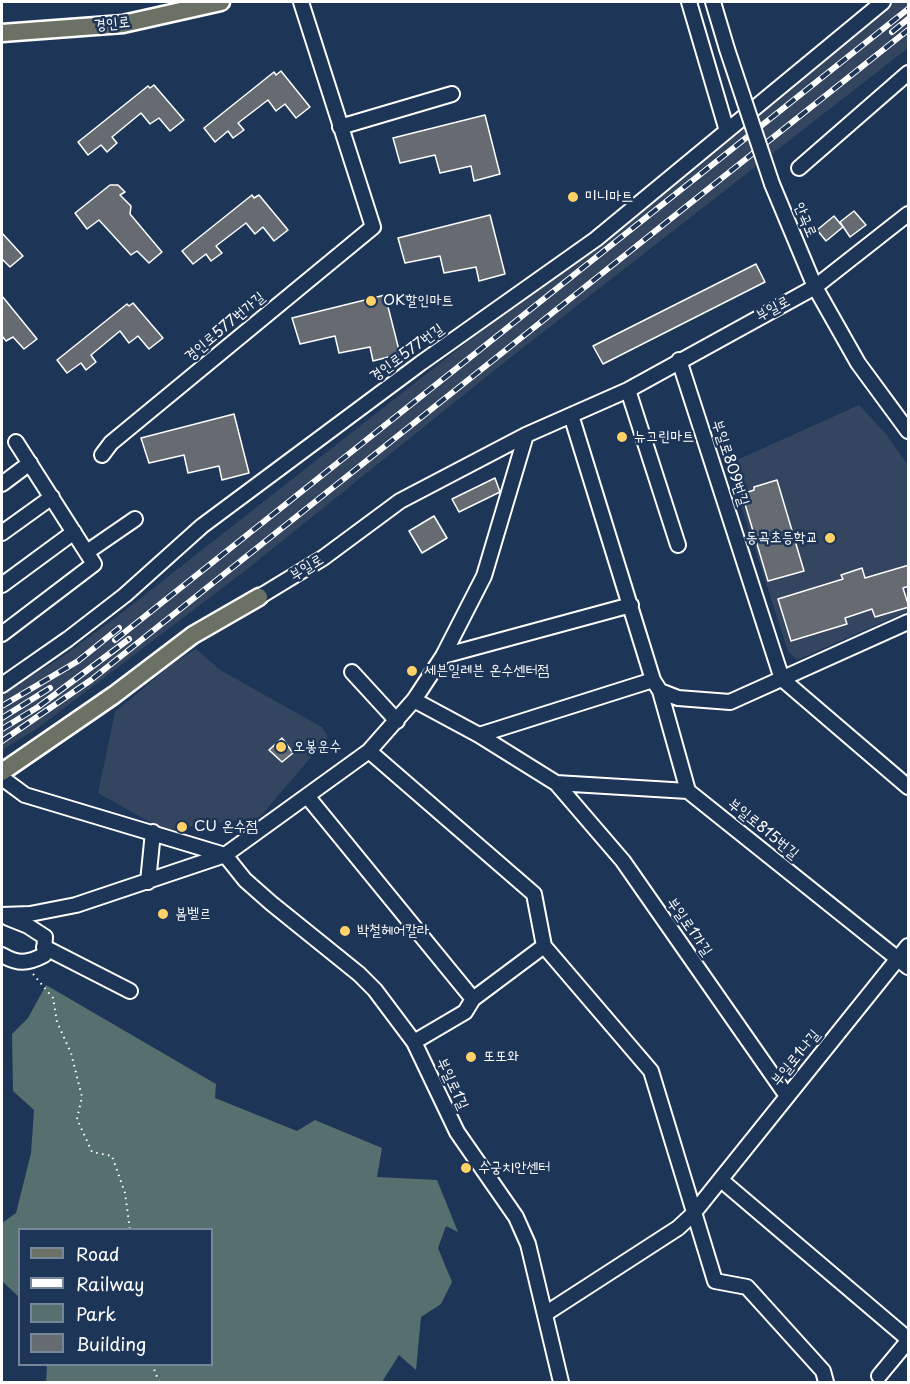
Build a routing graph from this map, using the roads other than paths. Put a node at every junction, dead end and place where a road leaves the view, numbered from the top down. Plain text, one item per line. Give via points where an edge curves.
1 (221, 2) edge
2 (301, 2) edge
3 (688, 2) edge
4 (713, 2) edge
5 (883, 2) edge
6 (2, 33) edge
7 (909, 72) edge
8 (453, 94) dead end
9 (340, 127) junction
10 (727, 131) junction
11 (799, 168) dead end
12 (909, 214) edge
13 (814, 287) junction
14 (679, 360) junction
15 (628, 390) junction
16 (571, 415) junction
17 (909, 431) edge
18 (526, 435) junction
19 (16, 442) dead end
20 (102, 455) dead end
21 (30, 463) junction
22 (2, 483) edge
23 (52, 497) junction
24 (135, 519) dead end
25 (74, 532) junction
26 (2, 533) edge
27 (678, 545) dead end
28 (87, 552) junction
29 (2, 585) edge
30 (259, 597) joint
31 (632, 605) junction
32 (909, 622) edge
33 (2, 634) edge
34 (443, 656) junction
35 (352, 672) dead end
36 (782, 679) junction
37 (2, 685) edge
38 (656, 685) junction
39 (414, 700) junction
40 (397, 721) junction
41 (479, 735) junction
42 (369, 751) junction
43 (2, 772) edge
44 (2, 778) edge
45 (556, 783) junction
46 (909, 787) edge
47 (688, 791) junction
48 (307, 796) junction
49 (153, 832) junction
50 (225, 855) junction
51 (148, 882) junction
52 (2, 915) edge
53 (544, 946) junction
54 (909, 946) edge
55 (44, 947) junction
56 (2, 955) edge
57 (903, 963) edge
58 (130, 991) dead end
59 (473, 999) junction
60 (414, 1042) junction
61 (787, 1096) junction
62 (721, 1180) junction
63 (692, 1215) junction
64 (545, 1314) junction
65 (909, 1340) edge
66 (879, 1376) dead end
67 (561, 1383) edge
68 (826, 1383) edge

1 - 6 main road, 경인로 via 123,24
2 - 9 street
3 - 10 street
4 - 13 street, 안곡로, bridge via 772,184
5 - 10 street, 경인로577번길
7 - 11 street
8 - 9 street
9 - 20 street, 경인로577번가길 via 373,227 111,443
10 - 37 street, 경인로577번길 via 596,239 212,519 125,595
12 - 13 street, 부일로
13 - 14 street, 부일로
13 - 17 street, 안곡로 via 858,363
14 - 15 street, 부일로
14 - 36 street, 부일로809번길
15 - 16 street, 부일로
15 - 27 street
16 - 18 street, 부일로
16 - 31 street
18 - 30 street, 부일로 via 400,501 323,558
18 - 34 street via 484,576
19 - 21 street
21 - 22 street
21 - 23 street
23 - 25 street
23 - 26 street
24 - 28 street
25 - 28 street
25 - 29 street
28 - 33 street via 94,564
30 - 43 main road, 부일로 via 193,635
31 - 34 street
31 - 38 street
32 - 36 street
34 - 39 street
35 - 40 street
36 - 38 street via 730,702 678,698
36 - 46 street
38 - 41 street
38 - 47 street
39 - 40 street
39 - 41 street, 부일로1가길
40 - 42 street
41 - 45 street, 부일로1가길
42 - 48 street
42 - 53 street via 534,894
44 - 49 street via 25,795
45 - 47 street, 부일로1가길
45 - 61 street, 부일로1가길 via 623,861
47 - 57 street, 부일로815번길
48 - 50 street
48 - 59 street
49 - 50 street
49 - 51 street
50 - 51 street
50 - 60 street, 부일로1길 via 245,880 359,974
51 - 52 street via 76,905
52 - 55 street via 45,937
53 - 59 street
53 - 63 street via 651,1071
54 - 57 street, 부일로1나길
55 - 56 street via 44,955 29,963 15,962
55 - 58 street
57 - 61 street, 부일로1나길
59 - 60 street via 465,1012
60 - 64 street, 부일로1길 via 456,1132 516,1217 528,1244
61 - 62 street, 부일로1나길
62 - 63 street, 부일로1나길
62 - 65 street
63 - 64 street, 부일로1나길
63 - 68 street via 715,1281 747,1287 823,1371
64 - 67 street, 부일로1길
65 - 66 street

